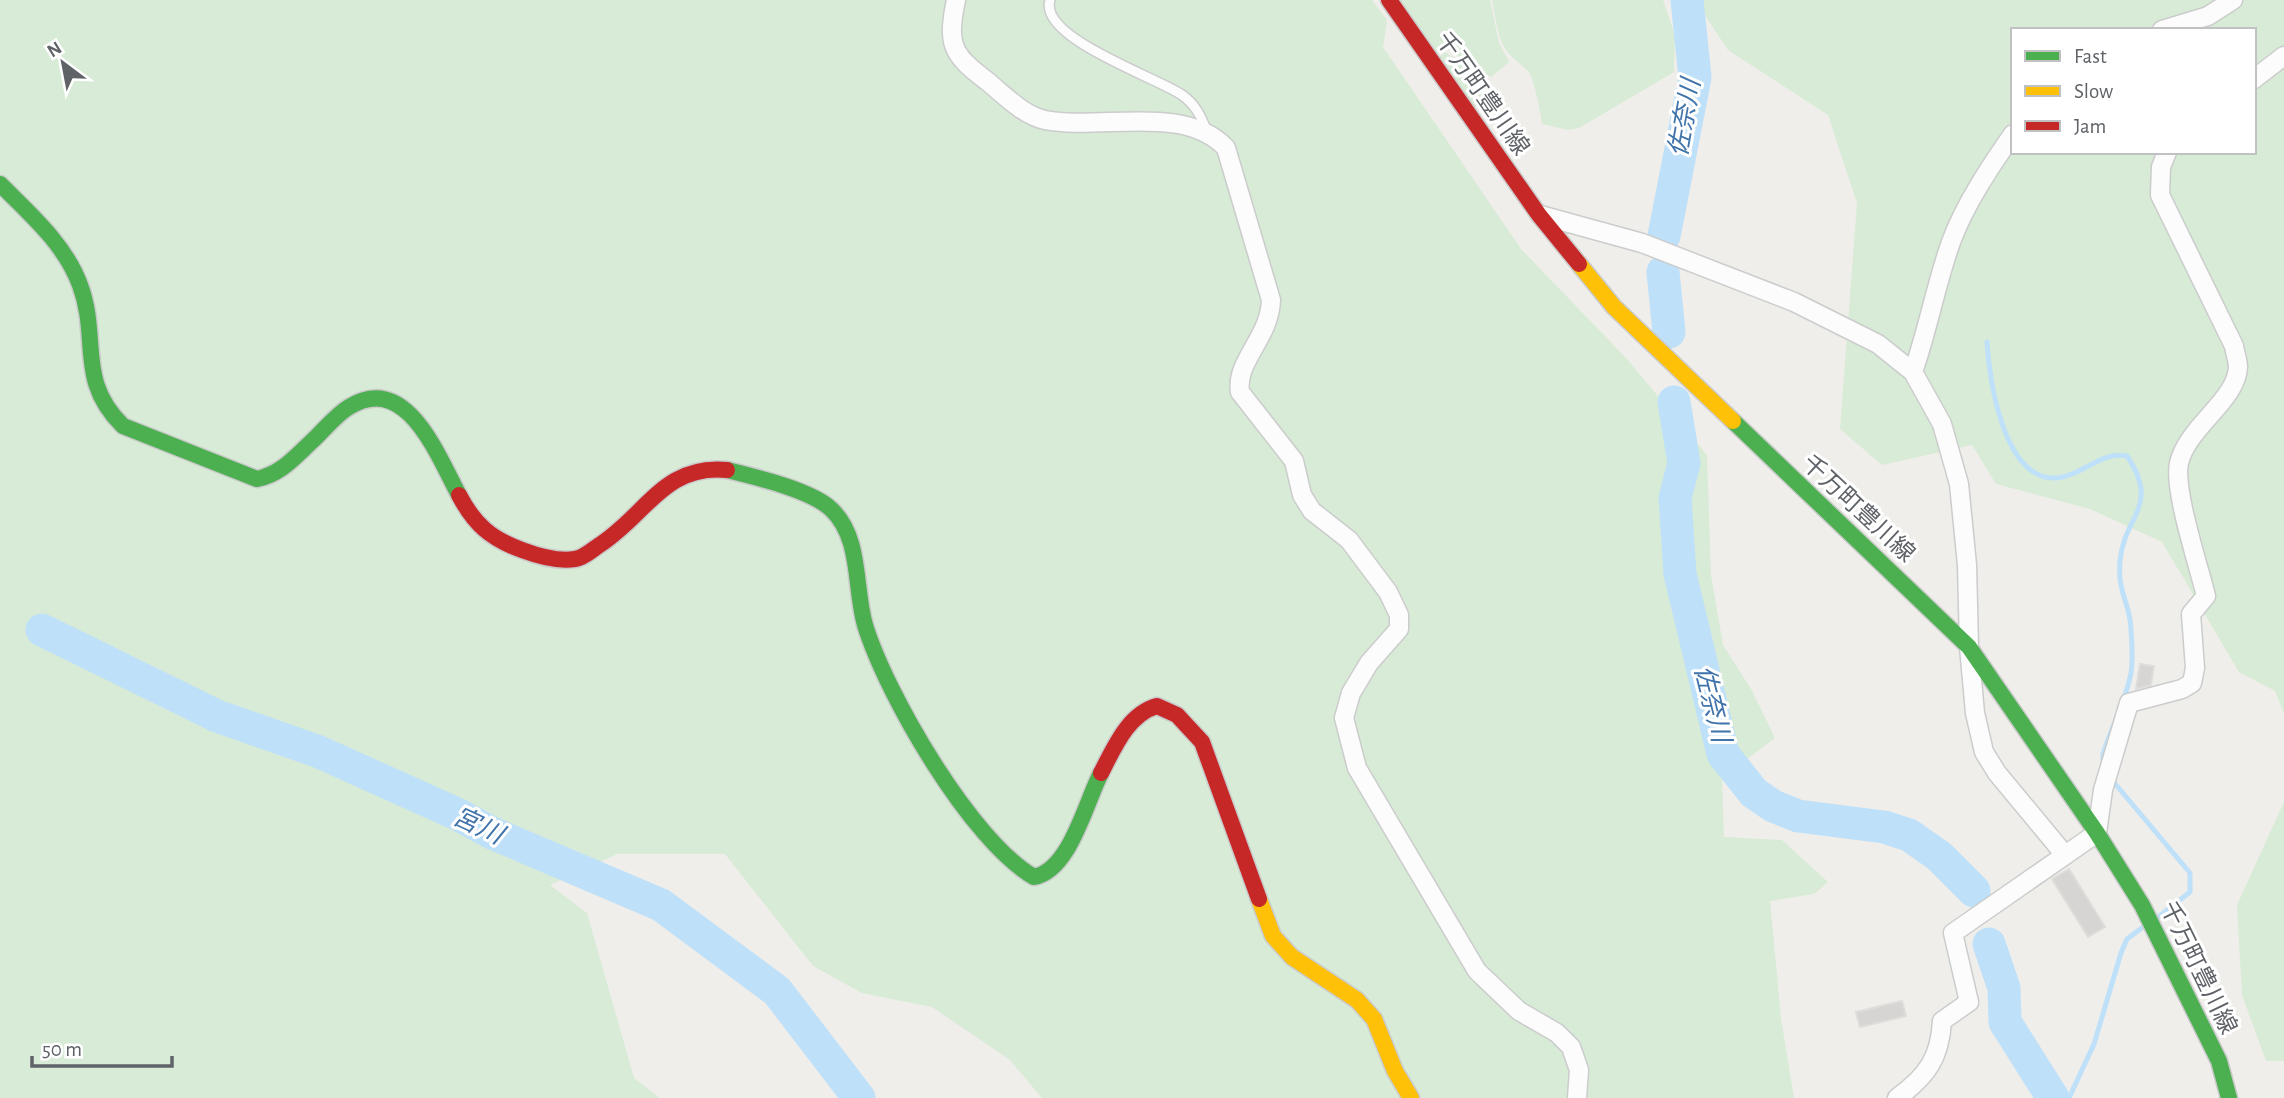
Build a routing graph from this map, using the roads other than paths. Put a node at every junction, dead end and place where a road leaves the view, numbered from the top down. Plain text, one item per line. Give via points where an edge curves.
1 (956, 0) edge
2 (1050, 0) edge
3 (1389, 0) edge
4 (2233, 0) edge
5 (2169, 28) edge
6 (2284, 56) edge
7 (2256, 77) edge
8 (1206, 130) junction
9 (2011, 137) edge
10 (2167, 154) edge
11 (0, 184) edge
12 (1539, 215) junction
13 (1913, 372) junction
14 (1969, 647) junction
15 (2097, 833) junction
16 (2065, 855) junction
17 (1411, 1098) edge
18 (1577, 1098) edge
19 (1897, 1098) edge
20 (2229, 1098) edge

1 - 8 street via 950,37 955,51 966,66 1024,111 1042,120 1070,123 1173,123
2 - 8 lane via 1052,15 1071,35 1180,93 1194,105
3 - 12 street, 千万町豊川線
4 - 5 street via 2208,16
6 - 7 street
8 - 18 street via 1226,148 1271,300 1270,320 1238,379 1240,392 1294,461 1302,495 1312,511 1349,540 1388,592 1399,615 1399,629 1357,683 1344,718 1357,768 1477,971 1520,1011 1571,1046 1579,1070
9 - 13 street via 1987,171 1952,240
10 - 15 street via 2161,167 2161,195 2234,346 2238,369 2227,396 2192,433 2179,464 2181,495 2206,596 2191,614 2192,683 2129,703 2103,790
11 - 17 street via 42,226 79,286 89,321 91,375 107,414 123,426 242,475 257,479 276,475 349,407 363,400 382,399 422,426 480,528 506,545 543,555 578,559 606,543 662,487 696,468 729,470 830,507 848,535 864,621 877,662 913,734 1014,866 1034,877 1051,872 1063,855 1129,724 1140,711 1154,706 1168,709 1202,742 1273,936 1292,957 1357,1000 1374,1019
12 - 13 street via 1642,243 1794,302 1878,344
12 - 14 street, 千万町豊川線 via 1614,307
13 - 14 street via 1942,424 1959,484
14 - 15 street, 千万町豊川線
14 - 16 street via 1984,752
15 - 16 street
15 - 20 street, 千万町豊川線 via 2142,905 2219,1061
16 - 19 street via 1953,933 1969,1002 1942,1021 1941,1044 1932,1062

